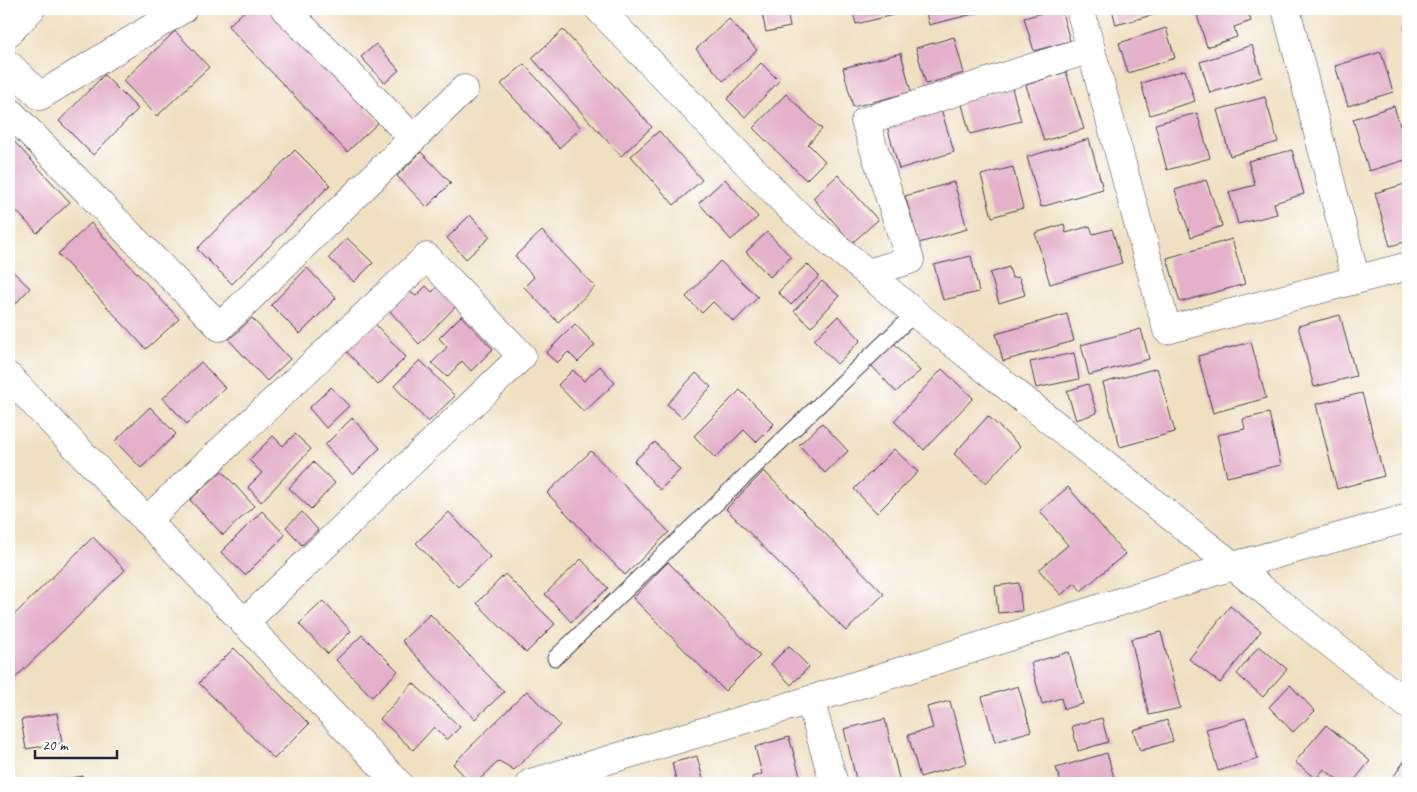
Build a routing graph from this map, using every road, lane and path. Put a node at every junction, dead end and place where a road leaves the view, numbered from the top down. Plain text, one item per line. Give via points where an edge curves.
1 (31, 9) edge
2 (183, 9) edge
3 (285, 9) edge
4 (599, 9) edge
5 (1080, 9) edge
6 (1286, 9) edge
7 (9, 32) edge
8 (1091, 49) junction
9 (10, 71) edge
10 (464, 89) dead end
11 (9, 111) edge
12 (413, 138) junction
13 (1408, 266) edge
14 (868, 273) junction
15 (1356, 280) junction
16 (915, 313) junction
17 (9, 377) edge
18 (1408, 518) edge
19 (146, 521) junction
20 (1233, 566) junction
21 (244, 622) junction
22 (556, 658) dead end
23 (810, 700) junction
24 (1408, 705) edge
25 (398, 783) edge
26 (531, 783) edge
27 (834, 783) edge

1 - 7 street
2 - 9 street via 40,96
3 - 12 street
4 - 14 street via 790,208
5 - 8 street
6 - 15 street
8 - 14 street via 865,121 910,260
8 - 15 street via 1168,330
10 - 12 street
11 - 12 street via 220,327
13 - 15 street
14 - 16 street
16 - 20 street
16 - 22 lane
17 - 19 street
18 - 20 street
19 - 21 street
19 - 21 street via 427,257 522,356
20 - 23 street
20 - 24 street
21 - 25 street
23 - 26 street
23 - 27 street

